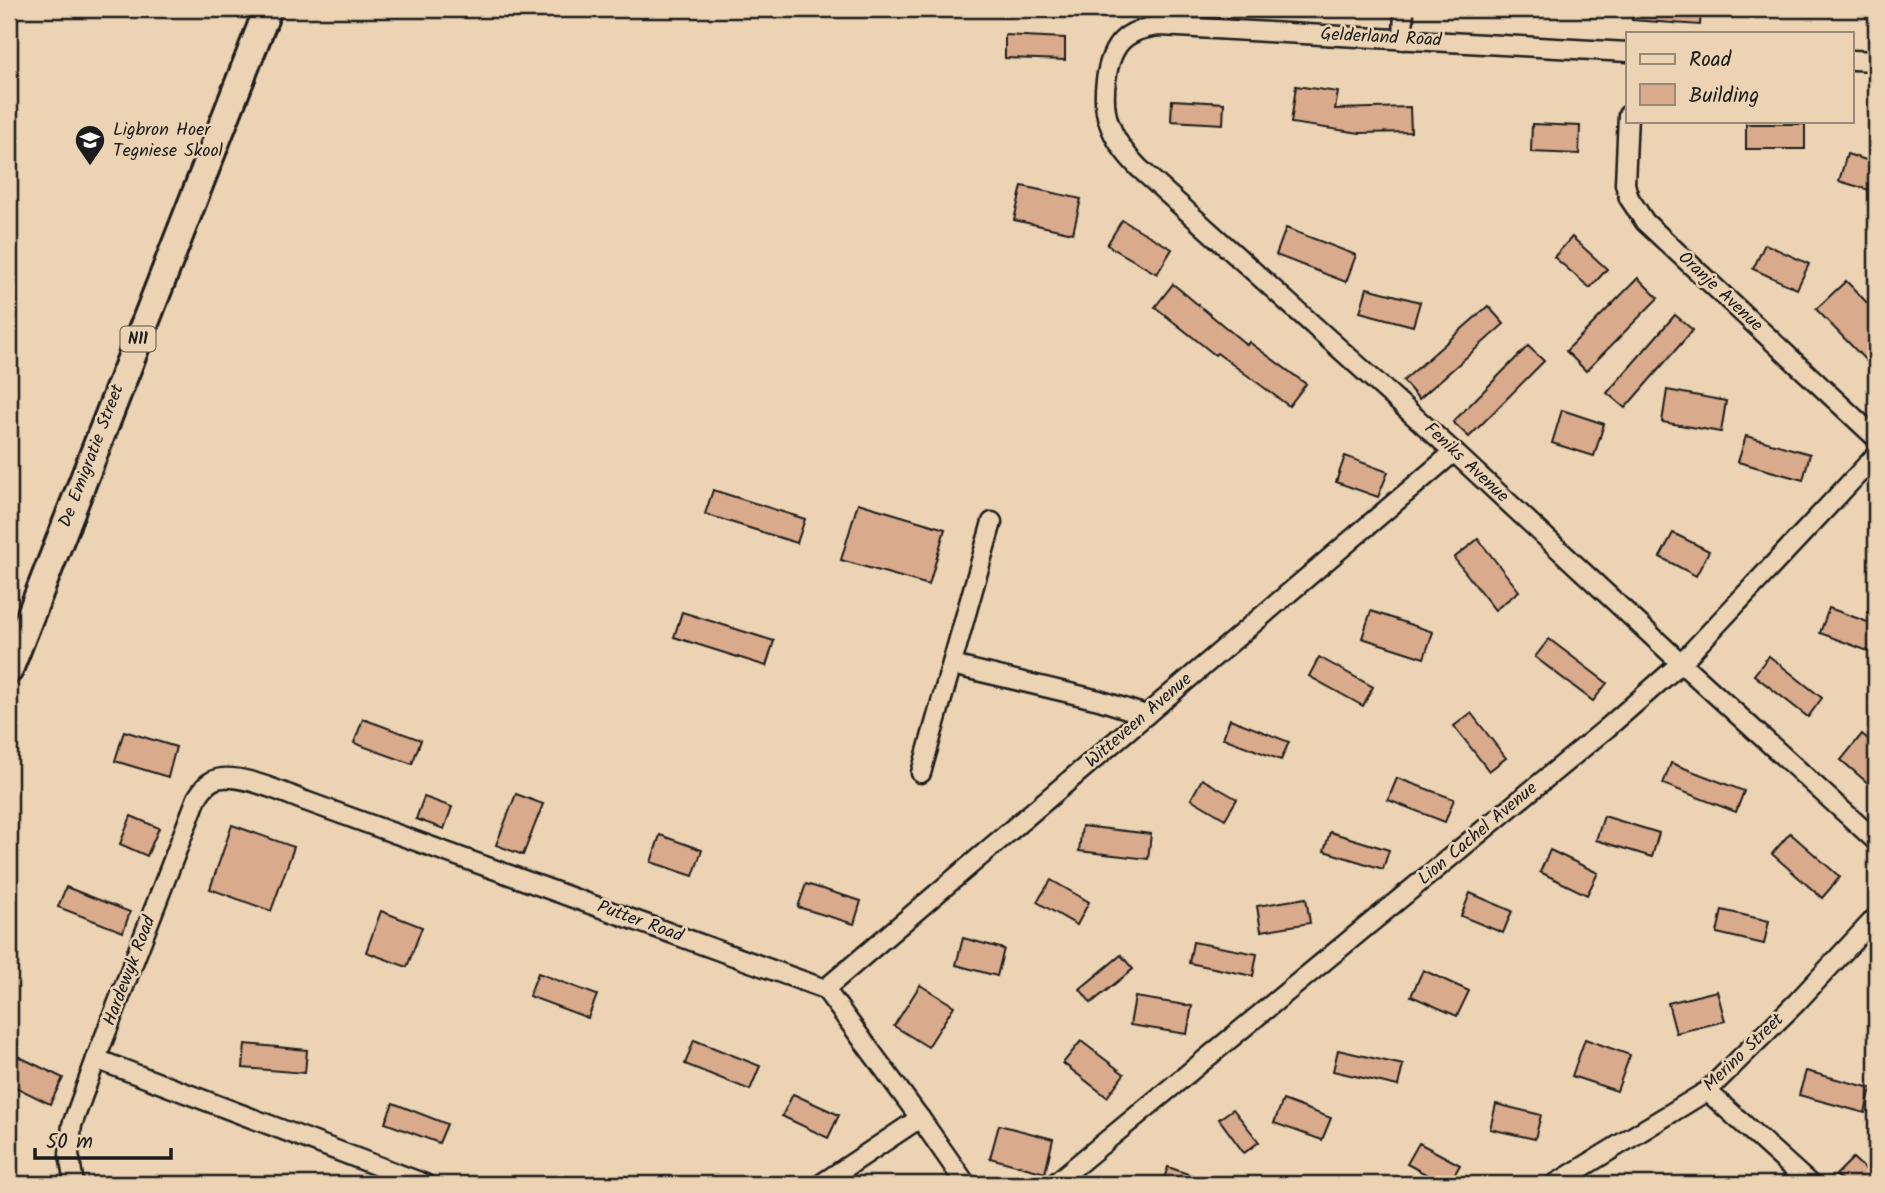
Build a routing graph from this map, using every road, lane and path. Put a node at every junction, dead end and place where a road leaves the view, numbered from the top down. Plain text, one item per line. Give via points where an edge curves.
1 (268, 9) edge
2 (1404, 9) edge
3 (1403, 40) junction
4 (1626, 52) edge
5 (1854, 60) edge
6 (1876, 61) edge
7 (1109, 62) joint
8 (1628, 122) edge
9 (1876, 438) edge
10 (1454, 452) junction
11 (1876, 456) edge
12 (992, 522) dead end
13 (1682, 663) junction
14 (951, 665) junction
15 (9, 670) edge
16 (1146, 715) junction
17 (920, 774) dead end
18 (227, 777) joint
19 (1876, 841) edge
20 (1876, 917) edge
21 (825, 989) junction
22 (96, 1059) junction
23 (1706, 1091) junction
24 (920, 1118) junction
25 (74, 1184) edge
26 (425, 1184) edge
27 (821, 1184) edge
28 (966, 1184) edge
29 (1054, 1184) edge
30 (1555, 1184) edge
31 (1810, 1184) edge

1 - 15 highway, De Emigratie Street / N11
2 - 3 street
3 - 4 street, Gelderland Road
3 - 7 street, Gelderland Road via 1161,26 1138,29 1123,38
5 - 6 street
7 - 10 street, Feniks Avenue via 1106,113 1129,158
8 - 9 street, Oranje Avenue via 1625,184 1645,222
10 - 13 street, Feniks Avenue
10 - 16 street, Witteveen Avenue
11 - 13 street, Lion Cachel Avenue
12 - 14 street
13 - 19 street, Feniks Avenue
13 - 29 street, Lion Cachel Avenue
14 - 16 street
14 - 17 street
16 - 21 street, Witteveen Avenue
18 - 21 street, Putter Road via 308,802
18 - 22 street, Hardewyk Road via 211,782 197,798
20 - 23 street, Merino Street
21 - 24 street
22 - 25 street, Hardewyk Road via 70,1134
22 - 26 street
23 - 30 street, Merino Street
23 - 31 street
24 - 27 street
24 - 28 street

